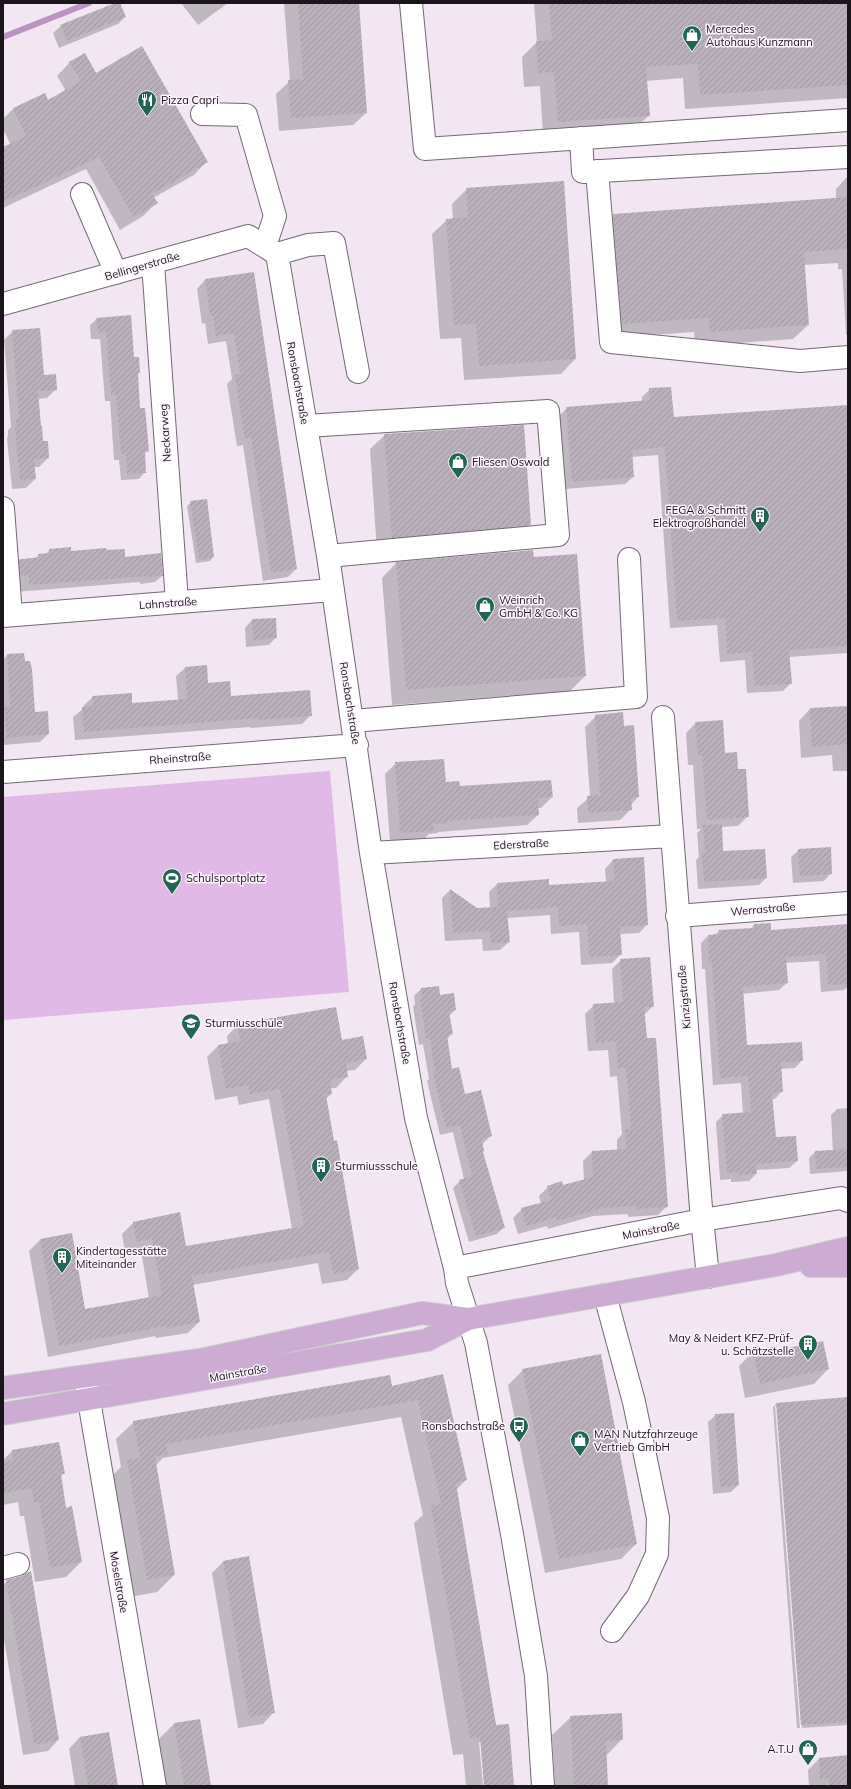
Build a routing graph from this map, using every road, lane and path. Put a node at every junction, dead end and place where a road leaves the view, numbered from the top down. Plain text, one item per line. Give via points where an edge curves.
1 (411, 3) edge
2 (202, 114) dead end
3 (848, 120) edge
4 (581, 138) junction
5 (848, 157) edge
6 (597, 171) junction
7 (82, 194) dead end
8 (271, 250) junction
9 (153, 263) junction
10 (116, 273) junction
11 (3, 304) edge
12 (848, 357) edge
13 (358, 372) dead end
14 (306, 426) junction
15 (3, 508) edge
16 (328, 556) junction
17 (629, 559) dead end
18 (333, 590) junction
19 (177, 602) junction
20 (7, 615) edge
21 (663, 718) dead end
22 (353, 721) junction
23 (356, 745) junction
24 (3, 772) edge
25 (672, 836) junction
26 (371, 853) junction
27 (848, 903) edge
28 (678, 916) junction
29 (844, 1200) edge
30 (702, 1220) junction
31 (848, 1248) edge
32 (776, 1265) junction
33 (848, 1266) edge
34 (455, 1268) junction
35 (708, 1277) junction
36 (605, 1295) junction
37 (468, 1318) junction
38 (84, 1377) junction
39 (3, 1388) edge
40 (88, 1399) junction
41 (3, 1414) edge
42 (612, 1631) dead end
43 (155, 1786) edge
44 (543, 1786) edge

1 - 4 street via 425,149
2 - 8 street via 246,115 275,216
3 - 4 street
4 - 6 street via 583,172
5 - 6 street
6 - 12 street via 611,342 800,361
7 - 10 street
8 - 9 street, Bellingerstraße via 248,236
8 - 13 street via 334,243
8 - 14 street, Ronsbachstraße
9 - 10 street, Bellingerstraße
9 - 19 street, Neckarweg
10 - 11 street, Bellingerstraße
14 - 16 street, Ronsbachstraße
14 - 16 street via 548,412 558,535
15 - 20 street
16 - 18 street, Ronsbachstraße
17 - 22 street via 636,696
18 - 19 street, Lahnstraße
18 - 22 street, Ronsbachstraße
19 - 20 street, Lahnstraße
21 - 25 street, Kinzigstraße
22 - 23 street, Ronsbachstraße
23 - 24 street, Rheinstraße
23 - 26 street, Ronsbachstraße
25 - 26 street, Ederstraße
25 - 28 street, Kinzigstraße
26 - 34 street, Ronsbachstraße via 416,1118
27 - 28 street, Werrastraße
28 - 30 street, Kinzigstraße
29 - 30 street, Mainstraße
30 - 34 street, Mainstraße
30 - 35 street, Kinzigstraße
31 - 32 main road, Mainstraße
32 - 33 main road, Mainstraße
32 - 35 main road, Mainstraße
34 - 37 street, Ronsbachstraße
35 - 36 main road, Mainstraße
36 - 37 main road, Mainstraße
36 - 42 street via 634,1402 658,1518 657,1554 638,1596
37 - 38 main road, Mainstraße via 422,1313 200,1360
37 - 40 main road, Mainstraße via 427,1340
37 - 44 street, Ronsbachstraße via 488,1400 536,1676
38 - 39 main road, Mainstraße
38 - 40 street, Moselstraße
40 - 41 main road, Mainstraße
40 - 43 street, Moselstraße

